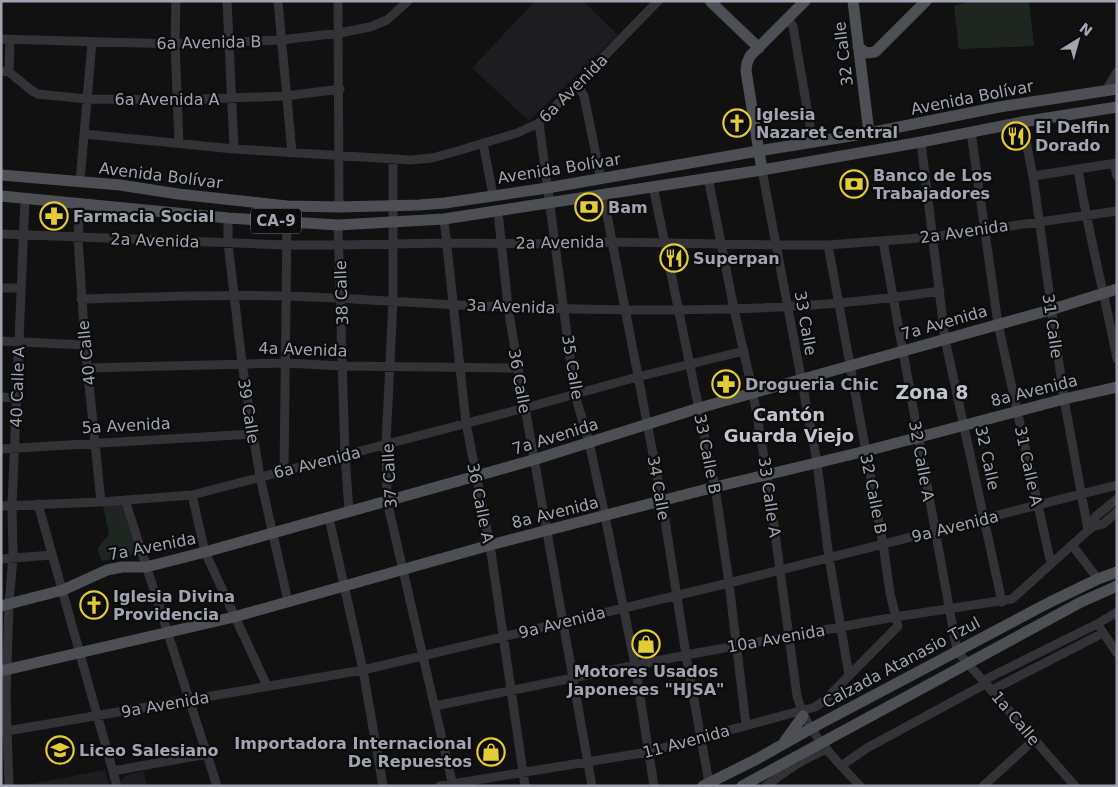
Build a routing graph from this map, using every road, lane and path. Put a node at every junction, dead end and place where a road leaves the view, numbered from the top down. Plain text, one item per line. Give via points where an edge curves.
1 (176, 1) edge
2 (227, 1) edge
3 (278, 1) edge
4 (338, 1) edge
5 (408, 1) edge
6 (658, 1) edge
7 (710, 1) edge
8 (805, 1) edge
9 (853, 1) edge
10 (926, 1) edge
11 (788, 20) junction
12 (339, 33) junction
13 (6, 39) edge
14 (281, 40) junction
15 (92, 42) junction
16 (229, 42) junction
17 (175, 44) junction
18 (858, 46) junction
19 (759, 48) junction
20 (5, 72) edge
21 (1117, 72) edge
22 (577, 84) junction
23 (340, 89) junction
24 (1111, 90) edge
25 (286, 96) junction
26 (231, 98) junction
27 (88, 99) junction
28 (177, 100) junction
29 (1117, 107) edge
30 (1022, 122) junction
31 (539, 123) junction
32 (971, 132) junction
33 (869, 133) junction
34 (84, 134) junction
35 (814, 142) junction
36 (921, 142) junction
37 (180, 143) junction
38 (484, 143) junction
39 (234, 149) junction
40 (758, 151) junction
41 (292, 153) junction
42 (339, 156) junction
43 (393, 160) junction
44 (1115, 164) edge
45 (1078, 169) junction
46 (762, 170) junction
47 (1, 175) edge
48 (1033, 176) junction
49 (1117, 176) edge
50 (708, 177) junction
51 (601, 179) junction
52 (80, 181) junction
53 (653, 186) junction
54 (547, 188) junction
55 (603, 194) junction
56 (493, 195) junction
57 (1, 196) edge
58 (25, 199) junction
59 (80, 203) junction
60 (550, 203) junction
61 (394, 206) junction
62 (339, 207) junction
63 (498, 211) junction
64 (1117, 211) edge
65 (1086, 215) junction
66 (228, 218) junction
67 (444, 220) junction
68 (1039, 221) junction
69 (287, 222) junction
70 (393, 222) junction
71 (338, 225) junction
72 (985, 228) junction
73 (1, 234) edge
74 (22, 234) junction
75 (933, 237) junction
76 (78, 238) junction
77 (883, 241) junction
78 (612, 242) junction
79 (228, 243) junction
80 (447, 243) junction
81 (502, 243) junction
82 (666, 243) junction
83 (392, 244) junction
84 (556, 244) junction
85 (721, 244) junction
86 (286, 245) junction
87 (776, 245) junction
88 (828, 245) junction
89 (339, 246) junction
90 (1, 288) edge
91 (21, 288) junction
92 (1117, 289) edge
93 (940, 291) junction
94 (1104, 293) junction
95 (234, 295) junction
96 (286, 296) junction
97 (893, 298) junction
98 (82, 299) junction
99 (342, 299) junction
100 (393, 300) junction
101 (838, 303) junction
102 (454, 304) junction
103 (508, 307) junction
104 (787, 307) junction
105 (564, 308) junction
106 (625, 309) junction
107 (734, 309) junction
108 (679, 310) junction
109 (1050, 310) junction
110 (998, 324) junction
111 (946, 339) junction
112 (1, 341) edge
113 (19, 342) junction
114 (85, 345) junction
115 (744, 351) junction
116 (902, 351) junction
117 (1117, 359) edge
118 (242, 363) junction
119 (285, 364) junction
120 (690, 364) junction
121 (343, 366) junction
122 (390, 366) junction
123 (850, 366) junction
124 (88, 368) junction
125 (459, 368) junction
126 (518, 368) junction
127 (637, 377) junction
128 (800, 380) junction
129 (1117, 387) edge
130 (753, 393) junction
131 (575, 395) junction
132 (1, 397) edge
133 (16, 398) junction
134 (1064, 399) junction
135 (525, 408) junction
136 (700, 408) junction
137 (1017, 411) junction
138 (466, 424) junction
139 (964, 424) junction
140 (647, 426) junction
141 (253, 434) junction
142 (918, 438) junction
143 (95, 442) junction
144 (588, 442) junction
145 (386, 444) junction
146 (1, 449) edge
147 (15, 449) junction
148 (866, 451) junction
149 (345, 456) junction
150 (534, 460) junction
151 (817, 462) junction
152 (284, 470) junction
153 (767, 474) junction
154 (260, 477) junction
155 (476, 477) junction
156 (1117, 485) edge
157 (715, 487) junction
158 (1081, 494) junction
159 (192, 495) junction
160 (1117, 499) edge
161 (125, 500) junction
162 (388, 501) junction
163 (662, 501) junction
164 (101, 502) junction
165 (38, 504) junction
166 (1038, 505) junction
167 (1, 506) edge
168 (12, 506) junction
169 (349, 511) junction
170 (1117, 512) edge
171 (605, 516) junction
172 (329, 518) junction
173 (984, 518) junction
174 (1090, 528) junction
175 (547, 531) junction
176 (935, 531) junction
177 (274, 533) junction
178 (883, 544) junction
179 (490, 545) junction
180 (1072, 545) junction
181 (205, 552) junction
182 (52, 555) junction
183 (13, 557) junction
184 (1, 558) edge
185 (829, 558) junction
186 (1051, 564) junction
187 (146, 566) junction
188 (404, 569) junction
189 (780, 569) junction
190 (1117, 572) edge
191 (1098, 579) junction
192 (729, 582) junction
193 (344, 586) junction
194 (1117, 586) edge
195 (63, 590) junction
196 (677, 595) junction
197 (288, 602) junction
198 (1002, 602) junction
199 (5, 605) edge
200 (624, 607) junction
201 (950, 610) junction
202 (1117, 612) edge
203 (234, 617) junction
204 (895, 617) junction
205 (563, 621) junction
206 (1097, 624) junction
207 (842, 626) junction
208 (898, 626) joint
209 (168, 633) junction
210 (1103, 633) junction
211 (503, 636) junction
212 (789, 636) junction
213 (737, 645) junction
214 (957, 651) junction
215 (1117, 653) edge
216 (80, 654) junction
217 (686, 655) junction
218 (423, 656) junction
219 (968, 663) junction
220 (635, 665) junction
221 (362, 670) junction
222 (4, 671) edge
223 (849, 675) junction
224 (574, 678) junction
225 (988, 684) junction
226 (267, 686) junction
227 (511, 690) junction
228 (189, 700) junction
229 (435, 706) junction
230 (802, 713) junction
231 (98, 716) junction
232 (746, 725) junction
233 (812, 728) junction
234 (4, 732) edge
235 (702, 737) junction
236 (1034, 740) junction
237 (824, 745) junction
238 (782, 746) junction
239 (648, 752) junction
240 (207, 754) junction
241 (589, 762) junction
242 (842, 766) junction
243 (113, 770) junction
244 (522, 773) junction
245 (706, 784) edge
246 (452, 785) edge
247 (8, 786) edge
248 (117, 786) edge
249 (217, 786) edge
250 (383, 786) edge
251 (440, 786) edge
252 (525, 786) edge
253 (592, 786) edge
254 (654, 786) edge
255 (742, 786) edge
256 (766, 786) edge
257 (860, 786) edge
258 (983, 786) edge
259 (1076, 786) edge

1 - 17 street
2 - 16 street
3 - 14 street
4 - 12 street
5 - 12 street, 6a Avenida B via 387,20
6 - 22 street, 6a Avenida
7 - 19 main road
8 - 11 main road
9 - 18 main road, 32 Calle
10 - 18 main road via 875,52 866,53
11 - 19 main road
11 - 35 street via 793,26
12 - 14 street, 6a Avenida B
12 - 23 street
13 - 15 street, 6a Avenida B
13 - 20 street
14 - 16 street, 6a Avenida B
14 - 25 street
15 - 17 street, 6a Avenida B
15 - 27 street
16 - 17 street, 6a Avenida B
16 - 26 street
17 - 28 street
18 - 33 main road, 32 Calle
19 - 40 main road, 33 Calle via 750,56 746,71
20 - 27 street, 6a Avenida A via 38,94
21 - 24 street
22 - 31 street, 6a Avenida
22 - 51 street via 584,96
23 - 25 street, 6a Avenida A
23 - 42 street
24 - 33 main road, Avenida Bolívar / CA-9 via 999,107
25 - 26 street, 6a Avenida A
25 - 41 street
26 - 28 street, 6a Avenida A
26 - 39 street
27 - 28 street, 6a Avenida A
27 - 34 street
28 - 37 street
29 - 30 main road, Avenida Bolívar / CA-9
30 - 32 main road, Avenida Bolívar / CA-9
30 - 48 street, 31 Calle
31 - 38 street, 6a Avenida
31 - 54 street, 35 Calle
32 - 36 main road, Avenida Bolívar / CA-9
32 - 72 street, 31 Calle A
33 - 35 main road, Avenida Bolívar / CA-9
34 - 37 street, 6a Avenida
34 - 52 street
35 - 40 main road, Avenida Bolívar / CA-9
36 - 46 main road, Avenida Bolívar / CA-9
36 - 75 street, 32 Calle
37 - 39 street, 6a Avenida
38 - 43 street, 6a Avenida via 432,158
38 - 56 street
39 - 41 street, 6a Avenida
40 - 46 main road, 33 Calle
40 - 51 main road, Avenida Bolívar / CA-9
41 - 42 street, 6a Avenida
42 - 43 street, 6a Avenida
42 - 62 street
43 - 61 street, 37 Calle
44 - 45 street
44 - 49 street
45 - 48 street
45 - 65 street
46 - 50 main road, Avenida Bolívar / CA-9
46 - 87 street, 33 Calle
47 - 52 main road, Avenida Bolívar / CA-9
48 - 68 street, 31 Calle
50 - 53 main road, Avenida Bolívar / CA-9
50 - 85 street, 33 Calle A
51 - 54 main road, Avenida Bolívar / CA-9
52 - 62 main road, Avenida Bolívar / CA-9 via 287,206
53 - 55 main road, Avenida Bolívar / CA-9
53 - 82 street, 33 Calle B
54 - 56 main road, Avenida Bolívar / CA-9
54 - 60 street, 35 Calle
55 - 60 main road, Avenida Bolívar / CA-9
55 - 78 street, 34 Calle
56 - 61 main road, Avenida Bolívar / CA-9 via 445,203
57 - 58 main road, Avenida Bolívar / CA-9
58 - 59 main road, Avenida Bolívar / CA-9
58 - 74 street, 40 Calle A
59 - 66 main road, Avenida Bolívar / CA-9
59 - 76 street, 40 Calle
60 - 63 main road, Avenida Bolívar / CA-9
60 - 84 street, 35 Calle
61 - 62 main road, Avenida Bolívar / CA-9
61 - 70 street, 37 Calle
63 - 67 main road, Avenida Bolívar / CA-9
63 - 81 street, 36 Calle
64 - 65 street, 2a Avenida
65 - 68 street, 2a Avenida
65 - 94 street
66 - 69 main road, Avenida Bolívar / CA-9
66 - 79 street, 39 Calle
67 - 70 main road, Avenida Bolívar / CA-9
67 - 80 street, 36 Calle A
68 - 72 street, 2a Avenida
68 - 109 street, 31 Calle
69 - 71 main road, Avenida Bolívar / CA-9
69 - 86 street
70 - 71 main road, Avenida Bolívar / CA-9
70 - 83 street, 37 Calle
71 - 89 street, 38 Calle
72 - 75 street, 2a Avenida
72 - 110 street, 31 Calle A
73 - 74 street, 2a Avenida
74 - 76 street, 2a Avenida
74 - 91 street, 40 Calle A
75 - 77 street, 2a Avenida
75 - 93 street, 32 Calle
76 - 79 street, 2a Avenida
76 - 98 street, 40 Calle
77 - 88 street, 2a Avenida
77 - 97 street, 32 Calle A
78 - 82 street, 2a Avenida
78 - 84 street, 2a Avenida
78 - 106 street, 34 Calle
79 - 86 street, 2a Avenida
79 - 95 street, 39 Calle
80 - 81 street, 2a Avenida
80 - 83 street, 2a Avenida
80 - 102 street, 36 Calle A
81 - 84 street, 2a Avenida
81 - 103 street, 36 Calle
82 - 85 street, 2a Avenida
82 - 108 street, 33 Calle B
83 - 89 street, 2a Avenida
83 - 100 street, 37 Calle
84 - 105 street, 35 Calle
85 - 87 street, 2a Avenida
85 - 107 street, 33 Calle A
86 - 89 street, 2a Avenida
86 - 96 street
87 - 88 street, 2a Avenida
87 - 104 street, 33 Calle
88 - 101 street, 32 Calle B
89 - 99 street, 38 Calle
90 - 91 street
91 - 113 street, 40 Calle A
92 - 94 main road, 7a Avenida
93 - 97 street, 3a Avenida
93 - 111 street, 32 Calle
94 - 109 main road, 7a Avenida
94 - 117 street
95 - 96 street, 3a Avenida
95 - 98 street, 3a Avenida
95 - 118 street, 39 Calle
96 - 99 street, 3a Avenida
96 - 119 street
97 - 101 street, 3a Avenida
97 - 116 street, 32 Calle A
98 - 114 street, 40 Calle
99 - 100 street, 3a Avenida
99 - 121 street, 38 Calle
100 - 102 street, 3a Avenida
100 - 122 street, 37 Calle
101 - 104 street, 3a Avenida
101 - 123 street, 32 Calle B
102 - 103 street, 3a Avenida
102 - 125 street, 36 Calle A
103 - 105 street, 3a Avenida
103 - 126 street, 36 Calle
104 - 107 street, 3a Avenida
104 - 128 street, 33 Calle
105 - 106 street, 3a Avenida
105 - 131 street, 35 Calle
106 - 108 street, 3a Avenida
106 - 127 street, 34 Calle
107 - 108 street, 3a Avenida
107 - 115 street, 33 Calle A
108 - 120 street, 33 Calle B
109 - 110 main road, 7a Avenida
109 - 134 street, 31 Calle
110 - 111 main road, 7a Avenida
110 - 137 street, 31 Calle A
111 - 116 main road, 7a Avenida
111 - 139 street, 32 Calle
112 - 113 street
113 - 114 street
113 - 133 street, 40 Calle A
114 - 124 street, 40 Calle
115 - 120 street, 6a Avenida
115 - 130 street, 33 Calle A
116 - 123 main road, 7a Avenida
116 - 142 street, 32 Calle A
118 - 119 street, 4a Avenida
118 - 124 street, 4a Avenida
118 - 141 street, 39 Calle
119 - 121 street, 4a Avenida
119 - 152 street
120 - 127 street, 6a Avenida
120 - 136 street, 33 Calle B
121 - 122 street, 4a Avenida
121 - 149 street, 38 Calle
122 - 125 street, 4a Avenida
122 - 145 street, 37 Calle
123 - 128 main road, 7a Avenida
123 - 148 street, 32 Calle B
124 - 143 street, 40 Calle
125 - 126 street, 4a Avenida
125 - 138 street, 36 Calle A
126 - 135 street, 36 Calle
127 - 131 street, 6a Avenida
127 - 140 street, 34 Calle
128 - 130 main road, 7a Avenida
128 - 151 street, 33 Calle
129 - 134 main road, 8a Avenida
130 - 136 main road, 7a Avenida
130 - 153 street, 33 Calle A
131 - 135 street, 6a Avenida
131 - 144 street, 35 Calle
132 - 133 street
133 - 147 street, 40 Calle A
134 - 137 main road, 8a Avenida
134 - 158 street, 31 Calle
135 - 138 street, 6a Avenida
135 - 150 street, 36 Calle
136 - 140 main road, 7a Avenida
136 - 157 street, 33 Calle B
137 - 139 main road, 8a Avenida
137 - 166 street, 31 Calle A
138 - 145 street, 6a Avenida
138 - 155 street, 36 Calle A
139 - 142 main road, 8a Avenida
139 - 173 street, 32 Calle
140 - 144 main road, 7a Avenida
140 - 163 street, 34 Calle
141 - 143 street, 5a Avenida
141 - 154 street, 39 Calle
142 - 148 main road, 8a Avenida
142 - 176 street, 32 Calle A
143 - 147 street, 5a Avenida
143 - 164 street, 40 Calle
144 - 150 main road, 7a Avenida
144 - 171 street, 35 Calle
145 - 149 street, 6a Avenida
145 - 162 street, 37 Calle
146 - 147 street, 5a Avenida
147 - 168 street, 40 Calle A
148 - 151 main road, 8a Avenida
148 - 178 street, 32 Calle B
149 - 152 street, 6a Avenida
149 - 169 street, 38 Calle
150 - 155 main road, 7a Avenida
150 - 175 street, 36 Calle
151 - 153 main road, 8a Avenida
151 - 185 street, 33 Calle
152 - 154 street, 6a Avenida
153 - 157 main road, 8a Avenida
153 - 189 street, 33 Calle A
154 - 159 street, 6a Avenida
154 - 177 street, 39 Calle
155 - 162 main road, 7a Avenida
155 - 179 street, 36 Calle A
156 - 158 street, 9a Avenida
157 - 163 main road, 8a Avenida
157 - 192 street, 33 Calle B
158 - 166 street, 9a Avenida
158 - 174 street, 31 Calle
159 - 161 street, 6a Avenida
159 - 181 street
160 - 174 street, 10a Avenida via 1095,517
161 - 164 street, 6a Avenida
161 - 187 street
162 - 169 main road, 7a Avenida
162 - 188 street, 37 Calle
163 - 171 main road, 8a Avenida
163 - 196 street, 34 Calle
164 - 165 street, 6a Avenida
165 - 168 street, 6a Avenida
165 - 182 street
166 - 173 street, 9a Avenida
166 - 186 street, 31 Calle A
167 - 168 street, 6a Avenida
168 - 183 street, 40 Calle A
169 - 172 main road, 7a Avenida
170 - 174 street, 10a Avenida via 1103,524
171 - 175 main road, 8a Avenida
171 - 200 street, 35 Calle
172 - 177 main road, 7a Avenida
172 - 193 street
173 - 176 street, 9a Avenida
173 - 198 street, 32 Calle
174 - 180 street, 10a Avenida
175 - 179 main road, 8a Avenida
175 - 205 street, 36 Calle
176 - 178 street, 9a Avenida
176 - 201 street, 32 Calle A
177 - 181 main road, 7a Avenida
177 - 197 street, 39 Calle
178 - 185 street, 9a Avenida
178 - 204 street, 32 Calle B
179 - 188 main road, 8a Avenida
179 - 211 street, 36 Calle A
180 - 186 street, 10a Avenida
180 - 191 street
181 - 187 main road, 7a Avenida
181 - 203 street
182 - 183 street
182 - 195 street
183 - 184 street
183 - 199 street, 40 Calle A
185 - 189 street, 9a Avenida
185 - 207 street, 33 Calle
186 - 198 street, 10a Avenida via 1012,599
187 - 195 main road, 7a Avenida via 108,570
187 - 209 street
188 - 193 main road, 8a Avenida
188 - 218 street, 37 Calle
189 - 192 street, 9a Avenida
189 - 212 street, 33 Calle A
190 - 191 main road, Calzada Atanasio Tzul
191 - 214 main road, Calzada Atanasio Tzul
192 - 196 street, 9a Avenida
192 - 213 street, 33 Calle B
193 - 197 main road, 8a Avenida
193 - 221 street
194 - 219 main road, Calzada Atanasio Tzul
195 - 199 main road, 7a Avenida
195 - 216 street
196 - 200 street, 9a Avenida
196 - 217 street, 34 Calle
197 - 203 main road, 8a Avenida
198 - 201 street, 10a Avenida
199 - 222 street, 40 Calle A
200 - 205 street, 9a Avenida
200 - 220 street, 35 Calle
201 - 204 street, 10a Avenida
201 - 214 street, 32 Calle A
202 - 206 street
203 - 209 main road, 8a Avenida
203 - 226 street
204 - 207 street, 10a Avenida
204 - 208 street, 32 Calle B
205 - 211 street, 9a Avenida
205 - 224 street, 36 Calle
206 - 210 street
206 - 225 street
207 - 212 street, 10a Avenida
207 - 223 street, 33 Calle
208 - 223 street, 11 Avenida
209 - 216 main road, 8a Avenida
209 - 228 street
210 - 215 street
210 - 225 street
211 - 218 street, 9a Avenida
211 - 227 street, 36 Calle A
212 - 213 street, 10a Avenida
212 - 230 street, 33 Calle A
213 - 217 street, 10a Avenida
213 - 232 street, 33 Calle B
214 - 219 street, 1a Calle
214 - 233 main road, Calzada Atanasio Tzul
216 - 222 main road, 8a Avenida
216 - 231 street
217 - 220 street, 10a Avenida
217 - 235 street, 34 Calle
218 - 221 street, 9a Avenida
218 - 229 street, 37 Calle
219 - 225 street, 1a Calle
219 - 237 main road, Calzada Atanasio Tzul
220 - 224 street, 10a Avenida
220 - 239 street, 35 Calle
221 - 226 street, 9a Avenida
221 - 250 street
222 - 234 street, 40 Calle A
223 - 230 street, 11 Avenida via 825,700
224 - 227 street, 10a Avenida
224 - 241 street, 36 Calle
225 - 236 street, 1a Calle
225 - 242 street via 867,748
226 - 228 street, 9a Avenida
227 - 229 street, 10a Avenida
227 - 244 street, 36 Calle A
228 - 231 street, 9a Avenida
228 - 240 street
229 - 246 street, 37 Calle
230 - 232 street, 11 Avenida
230 - 233 street, 33 Calle A
230 - 238 main road
231 - 234 street, 9a Avenida
231 - 243 street
232 - 235 street, 11 Avenida
233 - 237 street, 33 Calle A
233 - 238 main road, Calzada Atanasio Tzul
234 - 247 street, 40 Calle A
235 - 239 street, 11 Avenida
235 - 245 street, 34 Calle
236 - 258 street
236 - 259 street, 1a Calle
237 - 242 street, 33 Calle A
237 - 255 main road, Calzada Atanasio Tzul
237 - 256 street
238 - 245 main road, Calzada Atanasio Tzul
239 - 241 street, 11 Avenida
239 - 254 street, 35 Calle
240 - 243 street
240 - 249 street
241 - 244 street, 11 Avenida
241 - 253 street, 36 Calle
242 - 257 street, 33 Calle A
243 - 248 street
244 - 246 street, 11 Avenida
244 - 252 street, 36 Calle A
246 - 251 street, 11 Avenida

